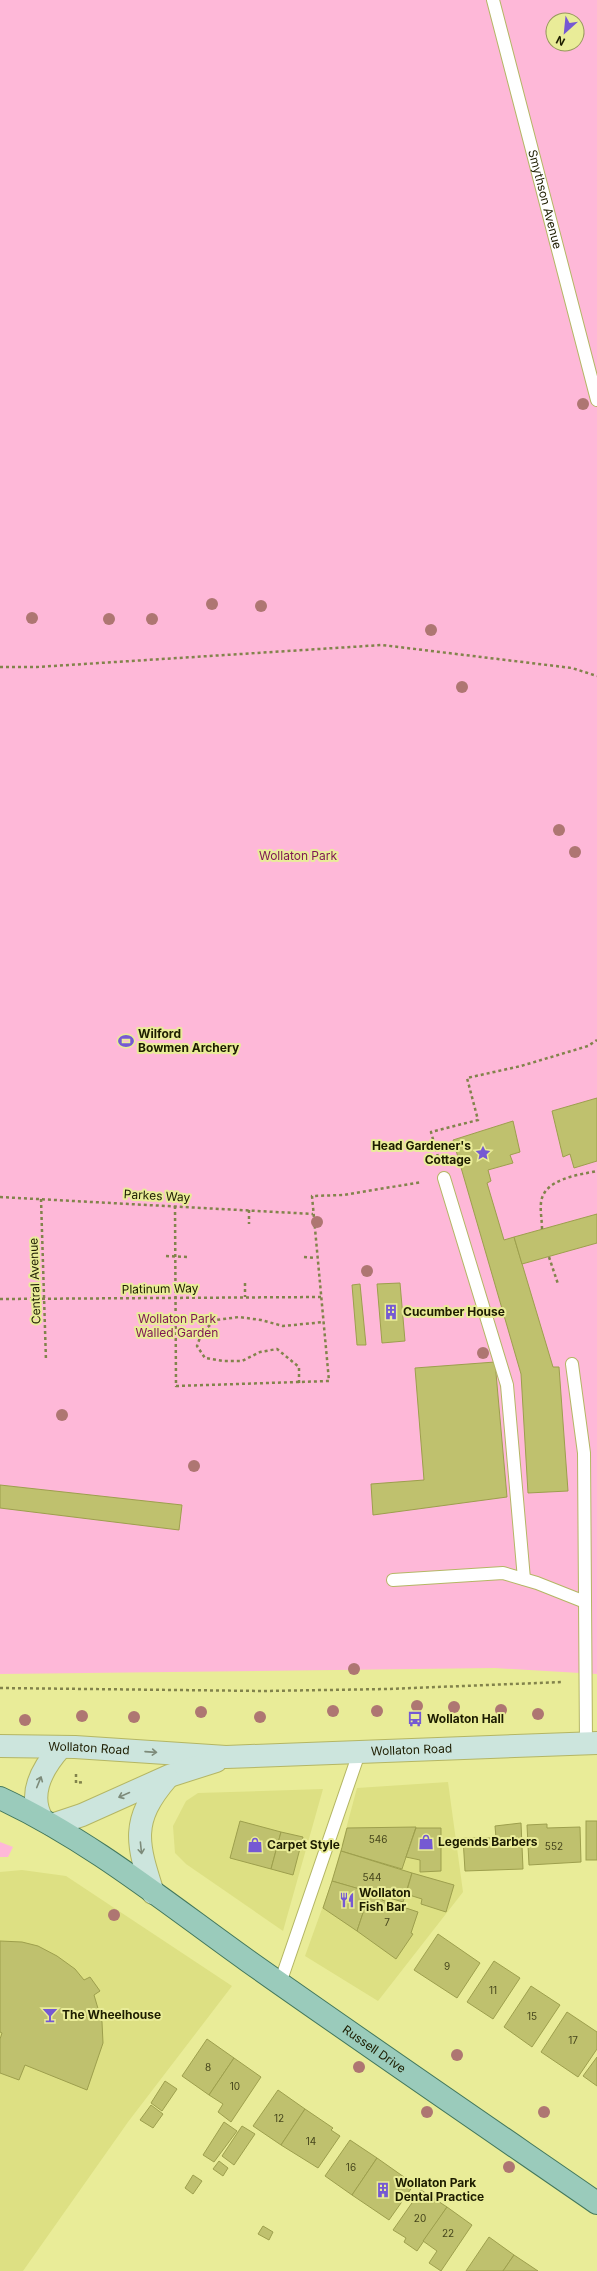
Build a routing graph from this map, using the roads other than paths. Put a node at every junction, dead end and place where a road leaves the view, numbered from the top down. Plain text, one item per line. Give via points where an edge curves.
1 (493, 0) edge
2 (597, 400) edge
3 (444, 1178) road end
4 (572, 1364) dead end
5 (524, 1579) junction
6 (393, 1580) dead end
7 (585, 1602) junction
8 (591, 1743) edge
9 (0, 1746) edge
10 (61, 1747) junction
11 (358, 1753) junction
12 (226, 1757) junction
13 (169, 1776) junction
14 (0, 1798) edge
15 (47, 1822) junction
16 (153, 1893) junction
17 (280, 1983) junction
18 (597, 2203) edge

1 - 2 lane, Smythson Avenue
3 - 5 lane via 507,1385
4 - 7 lane via 584,1453
5 - 6 lane via 503,1573
5 - 7 lane
7 - 8 lane via 586,1681
8 - 11 street, Wollaton Road
9 - 10 street, Wollaton Road
10 -> 12 street, Wollaton Road
15 -> 10 street via 36,1806 35,1793 47,1763
11 - 12 street, Wollaton Road
11 - 17 lane
12 - 13 street, Wollaton Road
13 -> 15 street, Wollaton Road via 82,1815
13 -> 16 street via 153,1794 143,1814 141,1854
14 - 15 main road
15 - 16 main road
16 - 17 main road, Russell Drive
17 - 18 main road, Russell Drive

